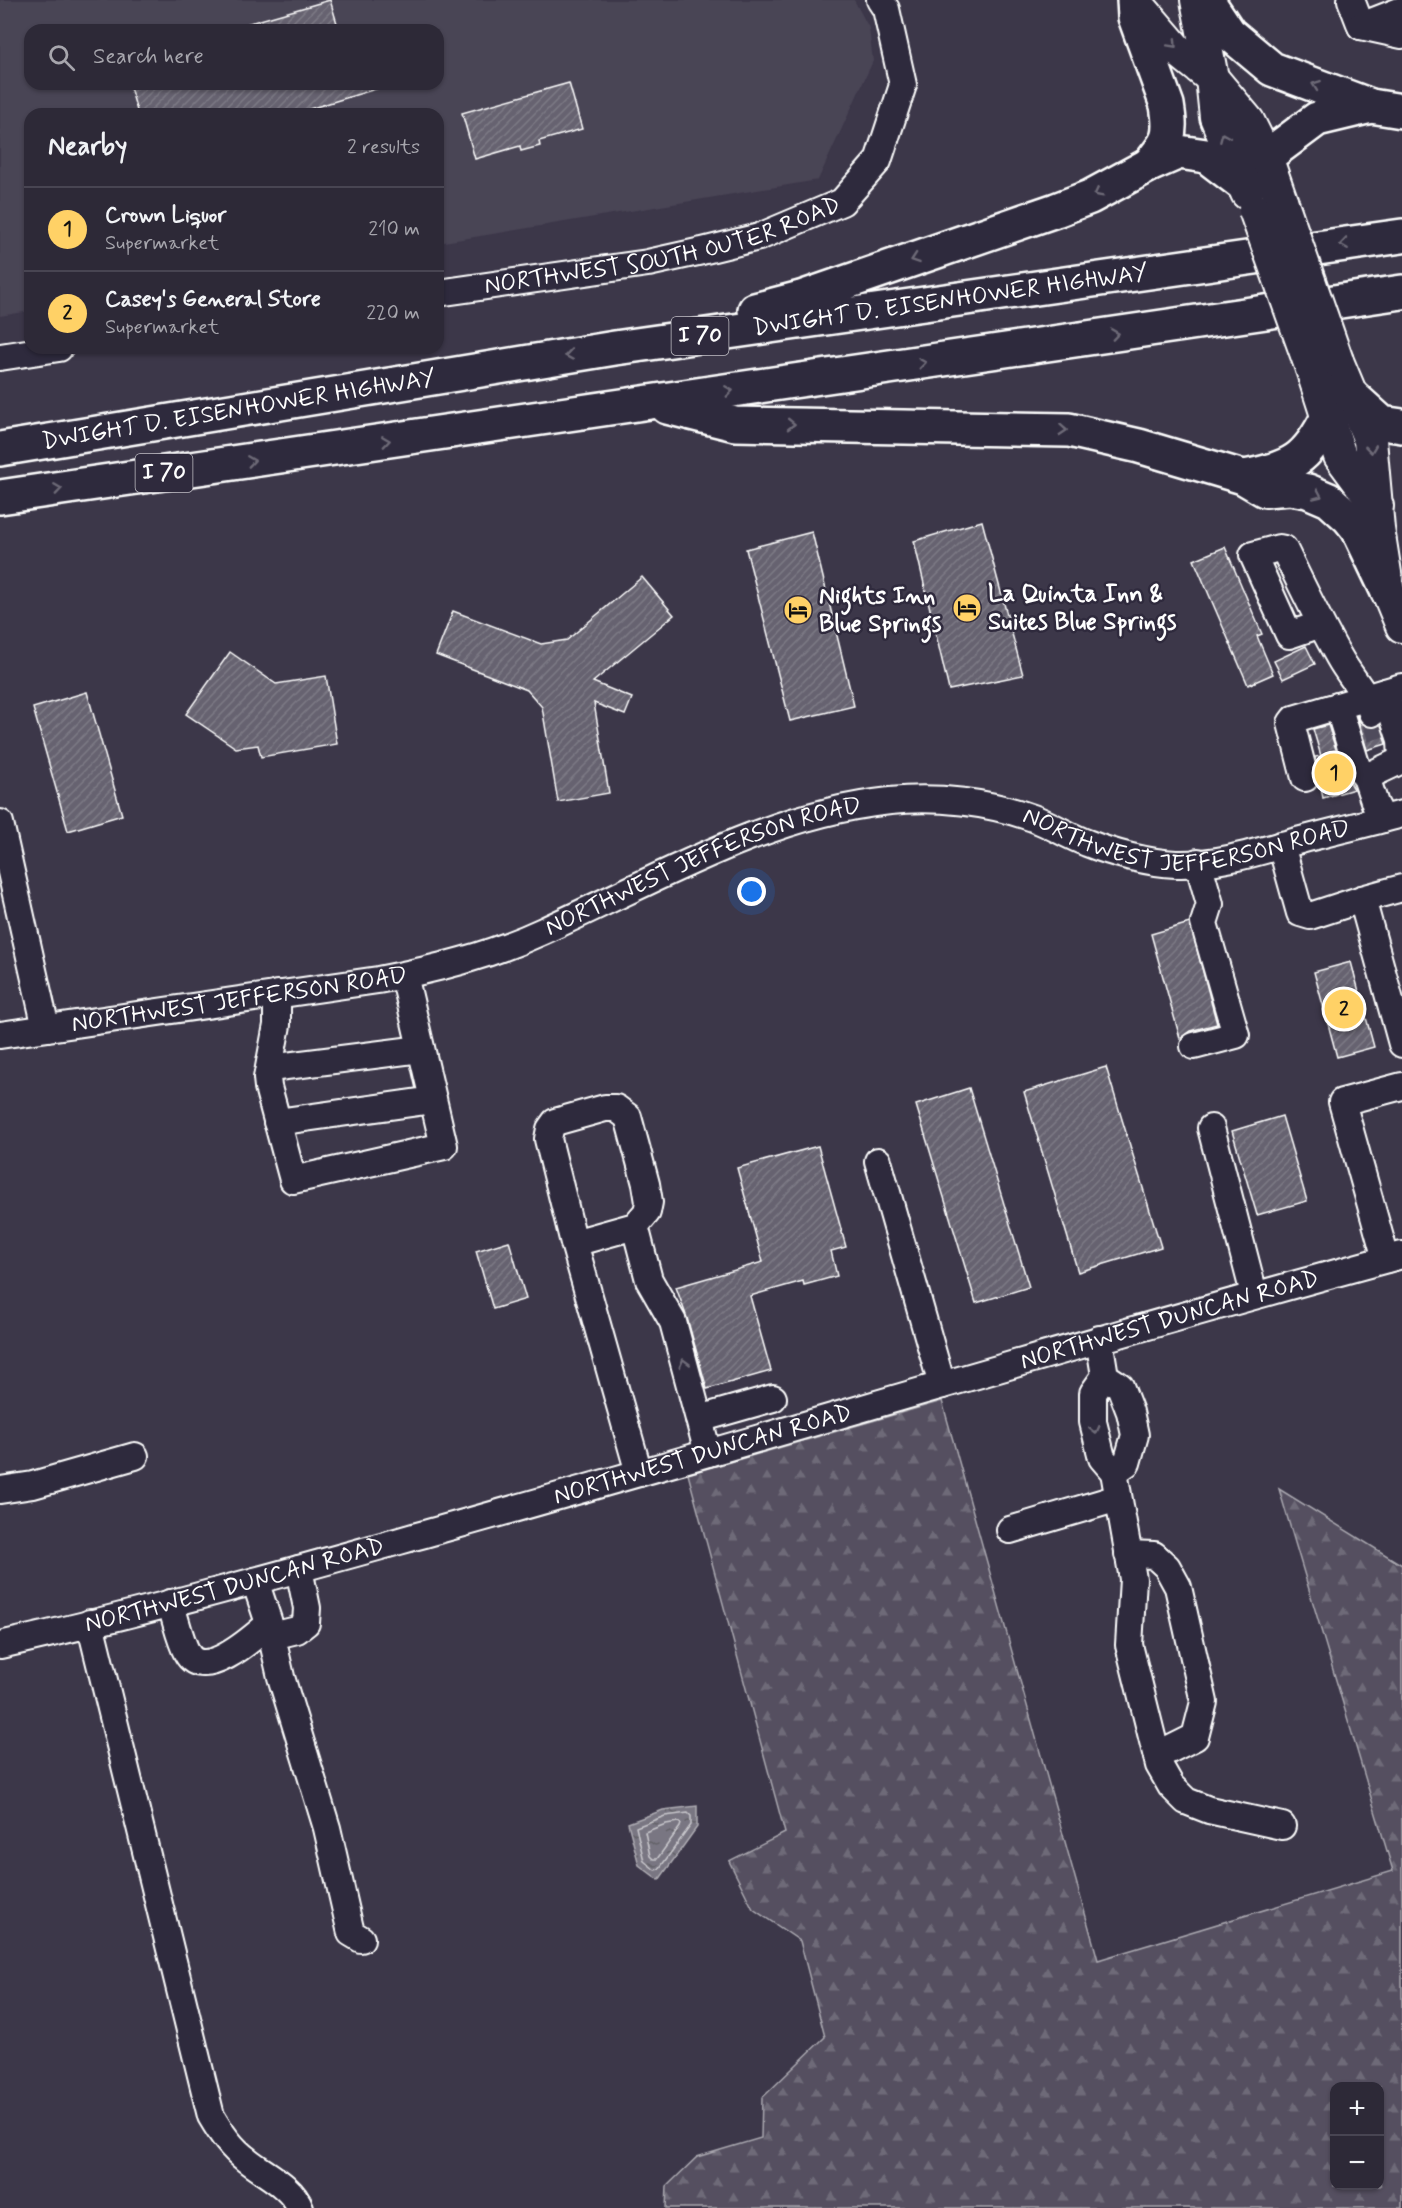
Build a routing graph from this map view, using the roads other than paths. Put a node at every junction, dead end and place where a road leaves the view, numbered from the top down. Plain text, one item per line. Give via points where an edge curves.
1 (880, 0) edge
2 (1134, 0) edge
3 (1197, 0) edge
4 (1207, 0) edge
5 (1351, 0) edge
6 (1402, 10) edge
7 (1361, 26) junction
8 (1402, 35) edge
9 (1212, 78) junction
10 (1387, 108) edge
11 (1266, 157) junction
12 (1149, 165) junction
13 (1260, 199) junction
14 (1402, 236) edge
15 (444, 292) edge
16 (1402, 292) edge
17 (615, 348) junction
18 (24, 353) edge
19 (0, 357) edge
20 (1325, 365) junction
21 (1351, 395) junction
22 (651, 402) junction
23 (1328, 417) junction
24 (1402, 426) edge
25 (0, 449) edge
26 (1244, 477) junction
27 (0, 497) edge
28 (1377, 507) junction
29 (1402, 540) edge
30 (1388, 592) junction
31 (1321, 624) dead end
32 (1402, 626) edge
33 (1382, 697) edge
34 (1338, 706) junction
35 (1366, 777) junction
36 (1305, 778) dead end
37 (1393, 817) edge
38 (0, 823) edge
39 (1281, 845) junction
40 (1198, 862) junction
41 (1402, 888) edge
42 (1362, 899) junction
43 (404, 975) junction
44 (277, 994) junction
45 (46, 1028) junction
46 (0, 1035) edge
47 (1402, 1044) edge
48 (1194, 1047) dead end
49 (421, 1049) junction
50 (270, 1068) junction
51 (1402, 1086) edge
52 (433, 1100) junction
53 (277, 1122) junction
54 (1211, 1128) dead end
55 (878, 1161) dead end
56 (635, 1226) junction
57 (574, 1243) junction
58 (1394, 1257) edge
59 (1254, 1294) junction
60 (1099, 1339) junction
61 (1106, 1376) junction
62 (942, 1385) junction
63 (774, 1398) dead end
64 (699, 1419) junction
65 (708, 1453) junction
66 (135, 1456) dead end
67 (1114, 1472) junction
68 (639, 1473) junction
69 (0, 1490) edge
70 (1118, 1498) junction
71 (1010, 1530) dead end
72 (1128, 1554) junction
73 (299, 1569) junction
74 (255, 1581) junction
75 (170, 1603) junction
76 (90, 1623) junction
77 (271, 1630) junction
78 (0, 1645) edge
79 (1157, 1755) junction
80 (1282, 1826) dead end
81 (361, 1939) dead end
82 (300, 2208) edge

1 - 15 street, NORTHWEST SOUTH OUTER ROAD via 886,9 903,84 878,160 842,202 759,237 702,251 648,263
2 -> 9 main road via 1176,49
2 - 12 highway via 1135,17 1169,117 1166,144
3 - 9 main road
10 -> 4 highway via 1272,69 1228,33
5 - 7 street
6 - 7 street
7 - 8 street
9 - 11 main road via 1248,121
13 -> 9 main road via 1216,117
10 - 11 highway via 1317,119
11 - 13 main road
12 - 13 highway via 1179,152 1206,156
12 -> 17 highway via 1090,197 801,298
13 - 20 main road, bridge
14 -> 17 highway, DWIGHT D. EISENHOWER HIGHWAY / I 70
22 -> 16 highway, DWIGHT D. EISENHOWER HIGHWAY / I 70
17 -> 25 highway, DWIGHT D. EISENHOWER HIGHWAY / I 70
18 - 19 street
20 - 21 main road
20 - 23 main road
21 - 24 highway via 1382,423
21 -> 28 main road via 1370,440
22 -> 26 highway via 735,424 1069,430
27 -> 22 highway, DWIGHT D. EISENHOWER HIGHWAY / I 70
23 - 26 highway via 1316,440 1298,459 1277,470
23 - 28 main road via 1340,456
26 -> 30 highway via 1265,490 1290,488 1329,500 1358,530
28 - 29 main road
28 - 30 main road
30 - 32 main road
31 - 33 street via 1349,675
33 - 34 street
33 - 35 street via 1401,742 1402,760 1386,755
34 - 35 street via 1357,767
34 - 36 street via 1291,723
35 - 37 street via 1375,804
37 - 39 street, NORTHWEST JEFFERSON ROAD
38 - 45 street
39 - 40 street, NORTHWEST JEFFERSON ROAD via 1248,855
39 - 42 street via 1300,913 1310,916
40 - 43 street, NORTHWEST JEFFERSON ROAD via 1176,864 1131,856 1088,844 1033,818 987,806 941,799 890,801 834,811 766,831 705,855 541,932 477,957
40 - 48 street via 1210,904 1204,923 1236,1035
41 - 42 street
42 - 47 street
43 - 44 street, NORTHWEST JEFFERSON ROAD
43 - 49 street
44 - 45 street, NORTHWEST JEFFERSON ROAD
44 - 50 street via 278,1025
45 - 46 street, NORTHWEST JEFFERSON ROAD
49 - 50 street
49 - 52 street
50 - 53 street via 268,1087
51 - 58 street via 1342,1102
52 - 53 street
52 - 53 street via 444,1146 293,1180
54 - 59 street
55 - 62 street
56 - 57 street
56 - 57 street via 647,1212 646,1184 628,1117 616,1108 605,1108 555,1122 549,1129 549,1148
64 -> 56 street via 673,1322 649,1280
57 - 68 street
58 - 59 street, NORTHWEST DUNCAN ROAD
59 - 60 street, NORTHWEST DUNCAN ROAD
60 - 61 street
60 - 62 street, NORTHWEST DUNCAN ROAD
61 -> 67 street via 1093,1394 1093,1422 1102,1458
61 - 67 street via 1120,1386 1134,1435 1127,1463
62 - 65 street, NORTHWEST DUNCAN ROAD
63 - 64 street
64 - 65 street
65 - 68 street, NORTHWEST DUNCAN ROAD
66 - 69 street via 33,1485
67 - 70 street
68 - 73 street, NORTHWEST DUNCAN ROAD
70 - 71 street
70 - 72 street
72 - 79 street via 1133,1579 1129,1645
72 - 79 street via 1154,1555 1167,1567 1178,1587 1204,1702 1195,1737
73 - 74 street, NORTHWEST DUNCAN ROAD
73 - 77 street via 306,1623 297,1630
74 - 75 street, NORTHWEST DUNCAN ROAD
74 - 77 street
75 - 76 street, NORTHWEST DUNCAN ROAD
75 - 77 street via 187,1654 202,1665 225,1657
76 - 78 street, NORTHWEST DUNCAN ROAD
76 - 82 street via 211,2116 246,2160 279,2184
77 - 81 street via 281,1677 327,1828 351,1933
79 - 80 street via 1171,1786 1186,1801

